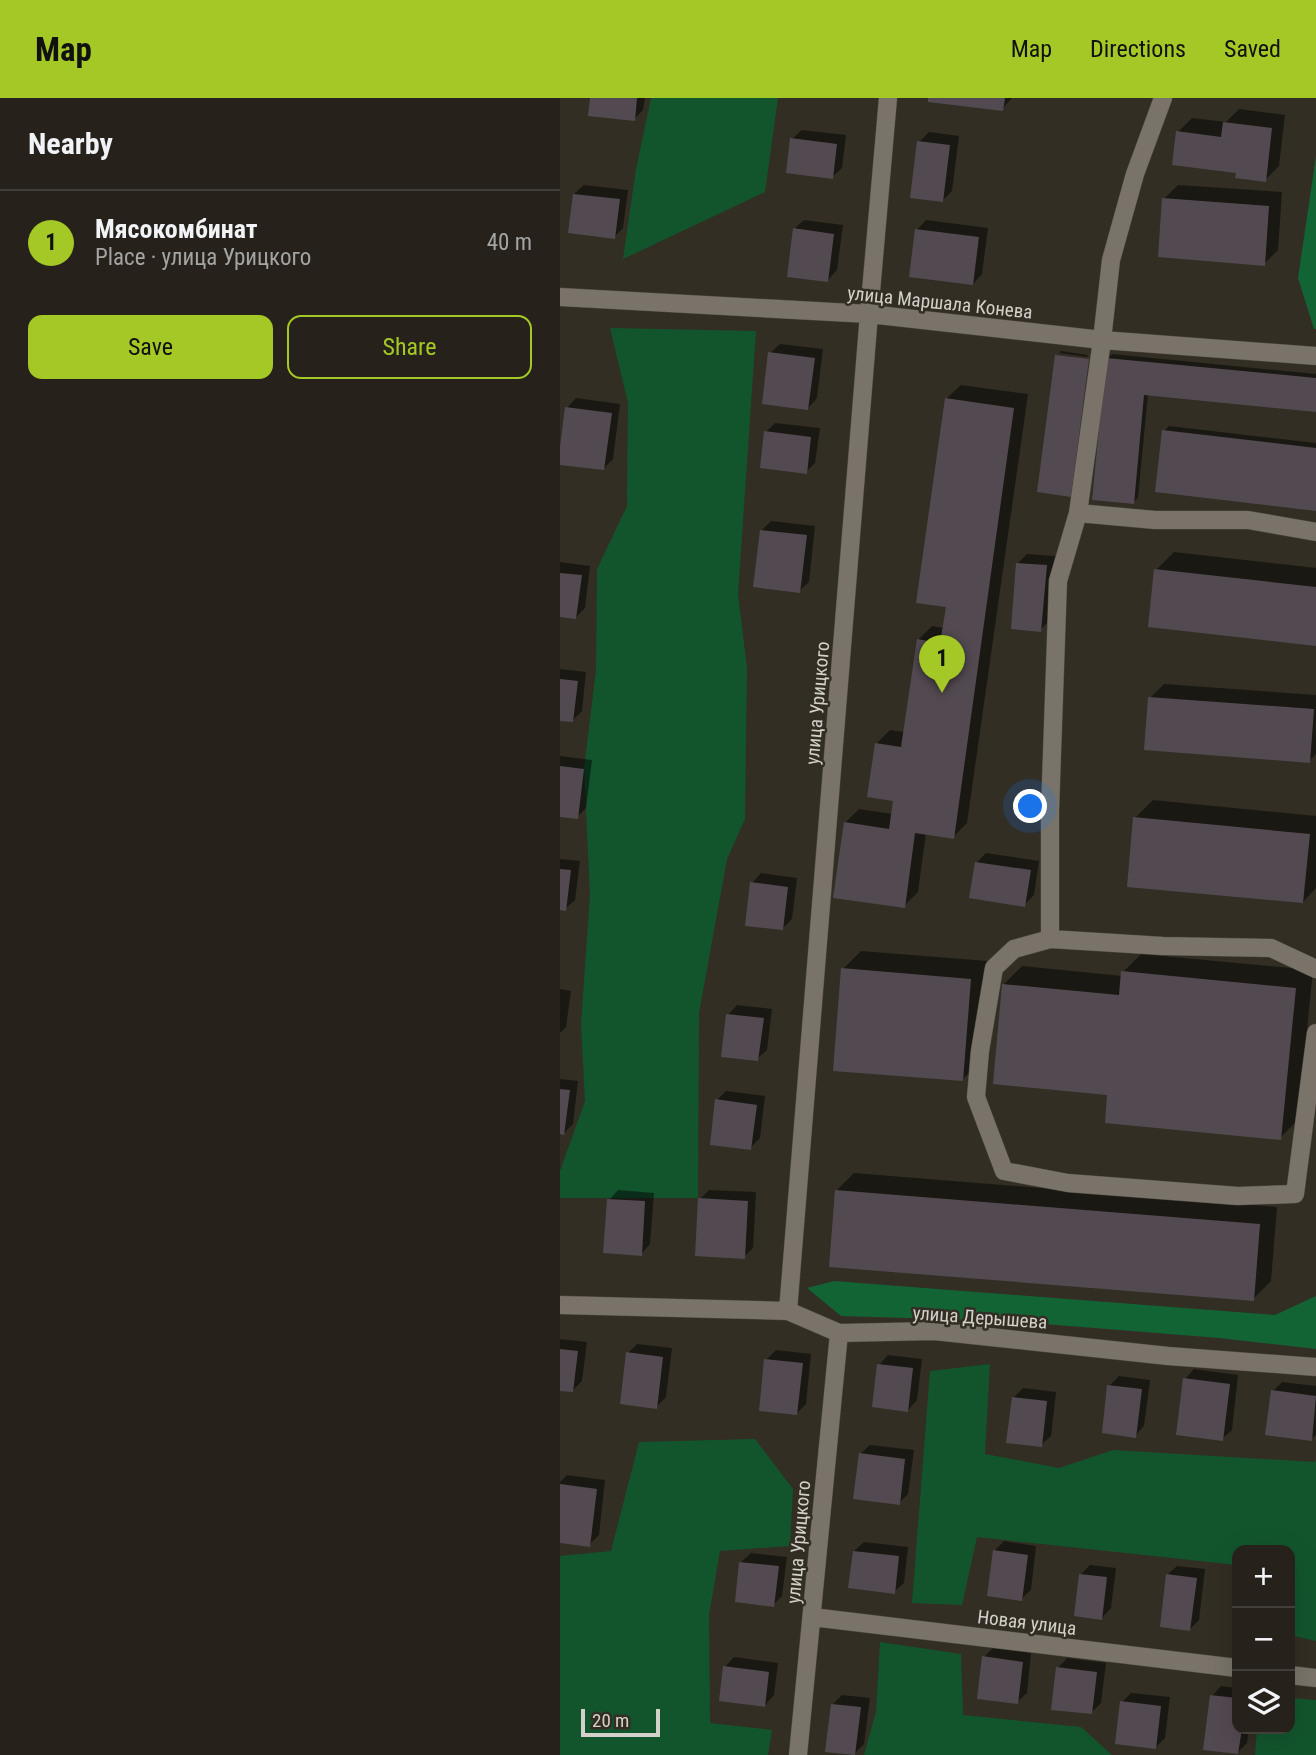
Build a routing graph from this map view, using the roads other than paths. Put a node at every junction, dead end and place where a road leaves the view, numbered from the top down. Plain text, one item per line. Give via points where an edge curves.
1 (888, 98) edge
2 (1163, 98) edge
3 (560, 297) edge
4 (869, 314) junction
5 (1102, 340) junction
6 (1316, 356) edge
7 (1078, 513) junction
8 (1316, 532) edge
9 (1050, 939) junction
10 (1316, 969) edge
11 (1316, 1033) edge
12 (560, 1305) edge
13 (788, 1311) junction
14 (839, 1333) junction
15 (1316, 1367) edge
16 (812, 1617) junction
17 (1232, 1667) edge
18 (1295, 1676) edge
19 (1316, 1678) edge
20 (798, 1755) edge

1 - 4 street, улица Урицкого
2 - 5 street via 1111,260
3 - 4 street, улица Маршала Конева
4 - 5 street, улица Маршала Конева
4 - 13 street, улица Урицкого
5 - 6 street, улица Маршала Конева
5 - 7 street
7 - 8 street via 1155,520 1248,520
7 - 9 street via 1058,580
9 - 10 street via 1271,948
9 - 11 street via 1014,948 994,968 976,1097 1004,1171 1068,1183 1238,1196 1295,1194
12 - 13 street, улица Дерышева
13 - 14 street, улица Дерышева
14 - 15 street, улица Дерышева via 934,1331
14 - 16 street, улица Урицкого
16 - 17 street, Новая улица
16 - 20 street, улица Урицкого
18 - 19 street

